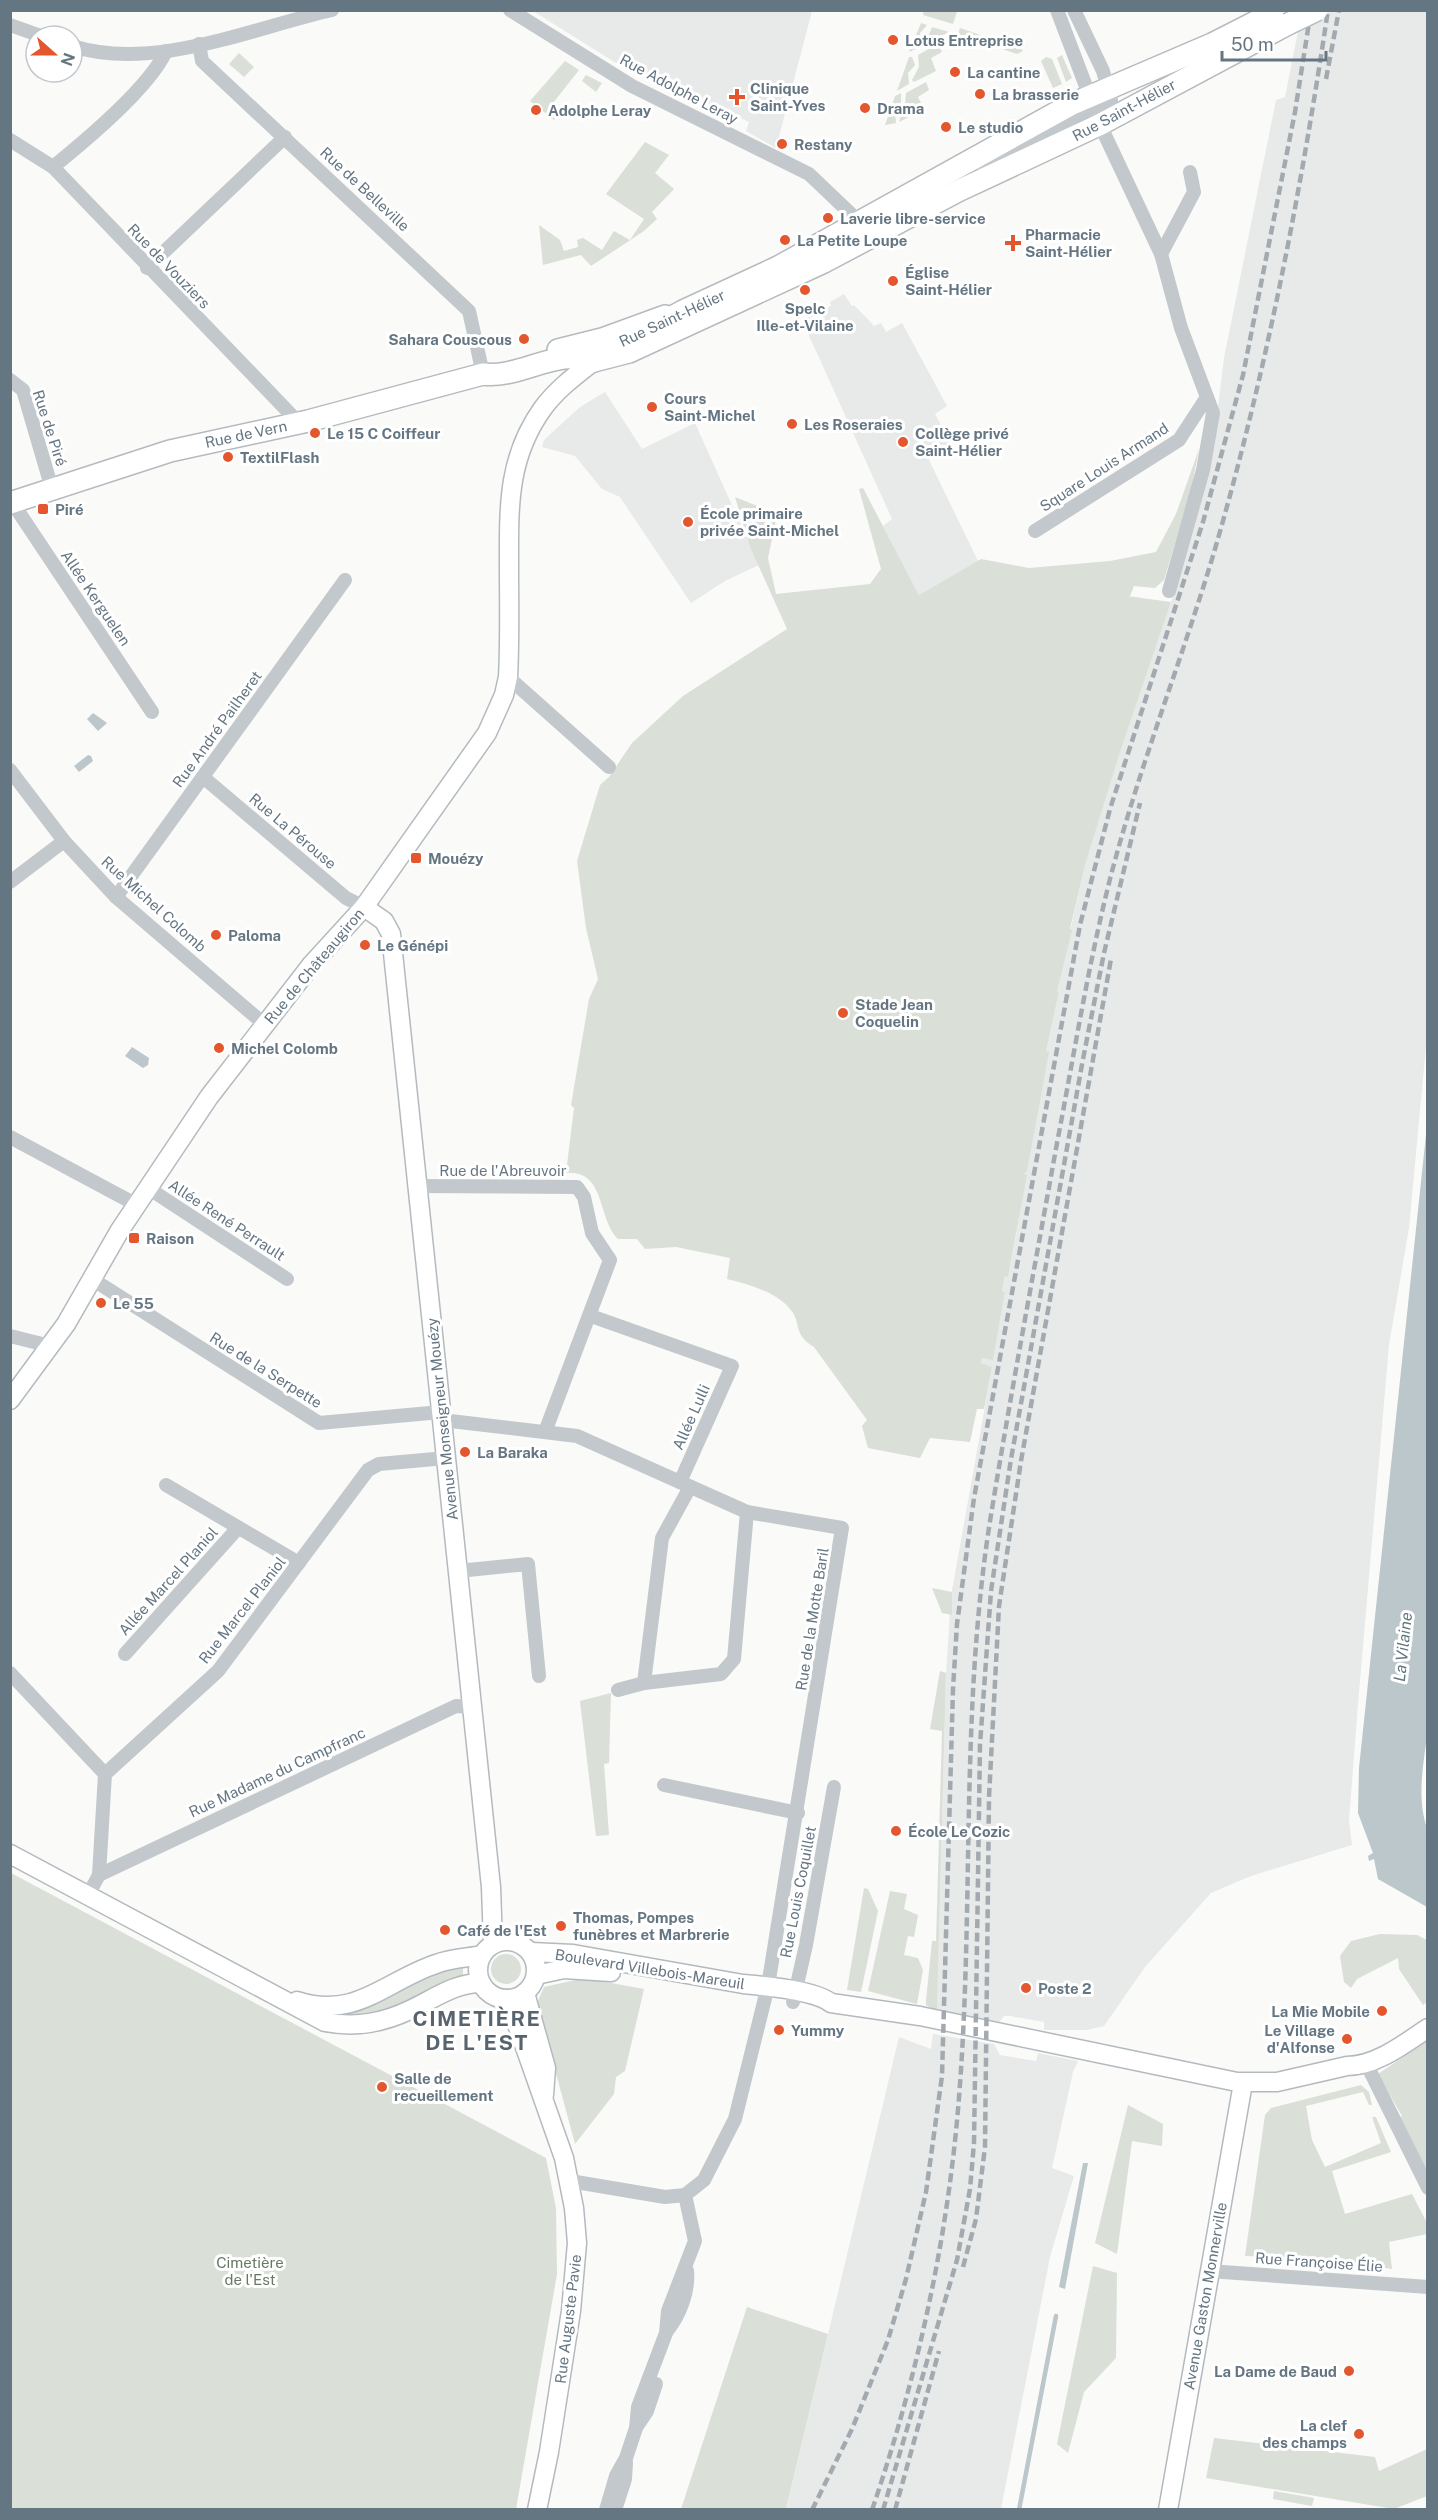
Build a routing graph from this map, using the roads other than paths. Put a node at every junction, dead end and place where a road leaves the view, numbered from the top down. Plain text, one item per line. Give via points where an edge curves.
1 (332, 10) edge
2 (510, 10) edge
3 (1057, 10) edge
4 (1074, 10) edge
5 (1317, 10) edge
6 (306, 14) edge
7 (1283, 17) edge
8 (199, 44) junction
9 (84, 48) edge
10 (166, 51) junction
11 (1098, 104) junction
12 (285, 137) junction
13 (10, 140) edge
14 (53, 167) junction
15 (1191, 172) dead end
16 (861, 231) junction
17 (1161, 254) junction
18 (147, 268) junction
19 (683, 310) junction
20 (594, 361) junction
21 (483, 374) junction
22 (10, 380) edge
23 (1207, 397) junction
24 (299, 423) junction
25 (52, 489) junction
26 (11, 502) edge
27 (1035, 531) dead end
28 (345, 580) dead end
29 (1169, 591) dead end
30 (508, 677) junction
31 (152, 712) dead end
32 (609, 767) dead end
33 (10, 770) edge
34 (203, 777) junction
35 (64, 841) junction
36 (10, 882) edge
37 (116, 897) junction
38 (364, 907) junction
39 (264, 1024) junction
40 (10, 1137) edge
41 (416, 1186) junction
42 (148, 1188) junction
43 (137, 1205) junction
44 (93, 1279) junction
45 (288, 1279) dead end
46 (591, 1316) junction
47 (10, 1336) edge
48 (50, 1346) junction
49 (10, 1400) edge
50 (441, 1416) junction
51 (545, 1432) junction
52 (446, 1458) junction
53 (685, 1484) junction
54 (166, 1485) dead end
55 (747, 1512) junction
56 (237, 1529) junction
57 (299, 1563) junction
58 (458, 1571) junction
59 (125, 1654) dead end
60 (10, 1673) edge
61 (539, 1676) dead end
62 (644, 1683) junction
63 (618, 1690) dead end
64 (472, 1707) junction
65 (105, 1774) junction
66 (664, 1785) dead end
67 (834, 1787) dead end
68 (798, 1814) junction
69 (10, 1854) edge
70 (99, 1875) junction
71 (88, 1895) junction
72 (487, 1949) junction
73 (531, 1952) junction
74 (536, 1975) junction
75 (481, 1983) junction
76 (766, 1992) junction
77 (273, 1993) junction
78 (517, 1996) junction
79 (794, 1997) junction
80 (1428, 2018) edge
81 (1428, 2028) edge
82 (1366, 2063) junction
83 (1347, 2066) junction
84 (1244, 2083) junction
85 (570, 2181) junction
86 (1428, 2188) edge
87 (685, 2195) junction
88 (1209, 2271) junction
89 (1428, 2287) edge
90 (626, 2458) junction
91 (537, 2510) edge
92 (606, 2510) edge
93 (615, 2510) edge
94 (1168, 2510) edge

1 - 6 street
2 - 16 street, Rue Adolphe Leray via 632,86 809,174
3 - 11 street
4 - 11 street
5 - 7 main road, bridge
6 - 8 street
7 - 11 main road, Rue Saint-Hélier
7 - 11 main road, Rue Saint-Hélier via 1212,44
8 - 10 street
8 - 12 street, Rue de Belleville via 202,61
9 - 10 street
10 - 14 street via 137,90
11 - 16 main road, Rue Saint-Hélier
11 - 16 main road, Rue Saint-Hélier via 958,191
11 - 17 street
12 - 18 street
12 - 21 street, Rue de Belleville via 469,310
13 - 14 street, Rue de Vouziers
14 - 18 street, Rue de Vouziers
15 - 17 street via 1194,192
16 - 19 main road, Rue Saint-Hélier
16 - 20 main road, Rue Saint-Hélier via 639,348
17 - 23 street via 1181,328
18 - 24 street, Rue de Vouziers
19 - 20 main road, Rue Saint-Hélier via 613,346
19 - 21 main road, Rue de Vern via 602,339 494,364
20 - 21 main road, Rue de Vern via 564,359 497,376
20 - 30 main road, Rue de Châteaugiron via 560,388 544,408 527,435 514,468 509,503
21 - 24 main road, Rue de Vern
22 - 25 street, Rue de Piré via 23,390
23 - 27 street, Square Louis Armand via 1179,440
23 - 29 street via 1213,413 1203,470
24 - 25 main road, Rue de Vern via 170,451
25 - 26 main road, Rue de Vern
26 - 31 street, Allée Kerguelen
28 - 34 street, Rue André Pailheret
30 - 32 street
30 - 38 main road, Rue de Châteaugiron via 487,733
33 - 35 street, Rue Michel Colomb
34 - 37 street, Rue André Pailheret
34 - 38 street, Rue La Pérouse via 346,898
35 - 36 street
35 - 37 street, Rue Michel Colomb
37 - 39 street, Rue Michel Colomb
38 - 39 main road, Rue de Châteaugiron
38 - 41 main road, Avenue Monseigneur Mouézy via 384,921 391,934
39 - 42 main road, Rue de Châteaugiron
40 - 43 street
41 - 46 street, Rue de l'Abreuvoir via 577,1187 584,1197 592,1233 610,1260
41 - 50 main road, Avenue Monseigneur Mouézy
42 - 43 main road, Rue de Châteaugiron
42 - 45 street, Allée René Perrault
43 - 44 main road, Rue de Châteaugiron
44 - 48 main road, Rue de Châteaugiron
44 - 50 street, Rue de la Serpette via 319,1423
46 - 51 street
46 - 53 street, Allée Lulli via 732,1366
47 - 48 street
48 - 49 main road, Rue de Châteaugiron
50 - 51 street, Rue de la Motte Baril
50 - 52 main road, Avenue Monseigneur Mouézy
51 - 53 street, Rue de la Motte Baril via 577,1436
52 - 57 street, Rue Marcel Planiol via 379,1464 368,1470
52 - 58 main road, Avenue Monseigneur Mouézy
53 - 55 street, Rue de la Motte Baril
53 - 62 street, Allée Lulli via 662,1538
54 - 56 street, Allée Marcel Planiol
55 - 62 street via 734,1659 721,1674
55 - 68 street, Rue de la Motte Baril via 842,1528
56 - 57 street, Allée Marcel Planiol
56 - 59 street, Allée Marcel Planiol
57 - 65 street, Rue Marcel Planiol via 218,1671
58 - 61 street via 528,1564
58 - 64 main road, Avenue Monseigneur Mouézy
60 - 65 street
62 - 63 street
64 - 70 street, Rue Madame du Campfranc via 456,1706
64 - 72 main road, Avenue Monseigneur Mouézy via 491,1887
65 - 70 street
66 - 68 street
67 - 79 street, Rue Louis Coquillet
68 - 76 street, Rue de la Motte Baril
69 - 71 main road
70 - 71 street
71 - 77 main road
72 - 73 main road via 509,1940
72 - 75 main road via 478,1969
72 - 77 main road via 434,1964 363,2000 340,2007 309,2005
73 - 74 main road
73 - 76 main road, Boulevard Villebois-Mareuil via 573,1954 743,1984
74 - 76 main road, Boulevard Villebois-Mareuil via 564,1969 624,1972 741,1996
74 - 78 main road
75 - 77 main road via 456,1987 392,2017 359,2025 325,2022
75 - 78 main road via 490,1994
76 - 79 main road, Boulevard Villebois-Mareuil
76 - 87 street, Rue de la Motte Baril via 735,2119 704,2180
78 - 85 main road, Rue Auguste Pavie via 546,2068 544,2095
79 - 84 main road, Boulevard Villebois-Mareuil via 821,1997 831,2003 920,2016
80 - 83 main road
81 - 82 main road
82 - 83 main road
82 - 86 street
83 - 84 main road, Boulevard Villebois-Mareuil via 1277,2082
84 - 88 main road, Avenue Gaston Monnerville
85 - 87 street via 665,2197
85 - 91 main road, Rue Auguste Pavie via 576,2274
87 - 90 street via 695,2241 668,2311 666,2333 638,2408
88 - 89 street, Rue Françoise Élie
88 - 94 main road, Avenue Gaston Monnerville
90 - 92 street
90 - 93 street via 625,2479

